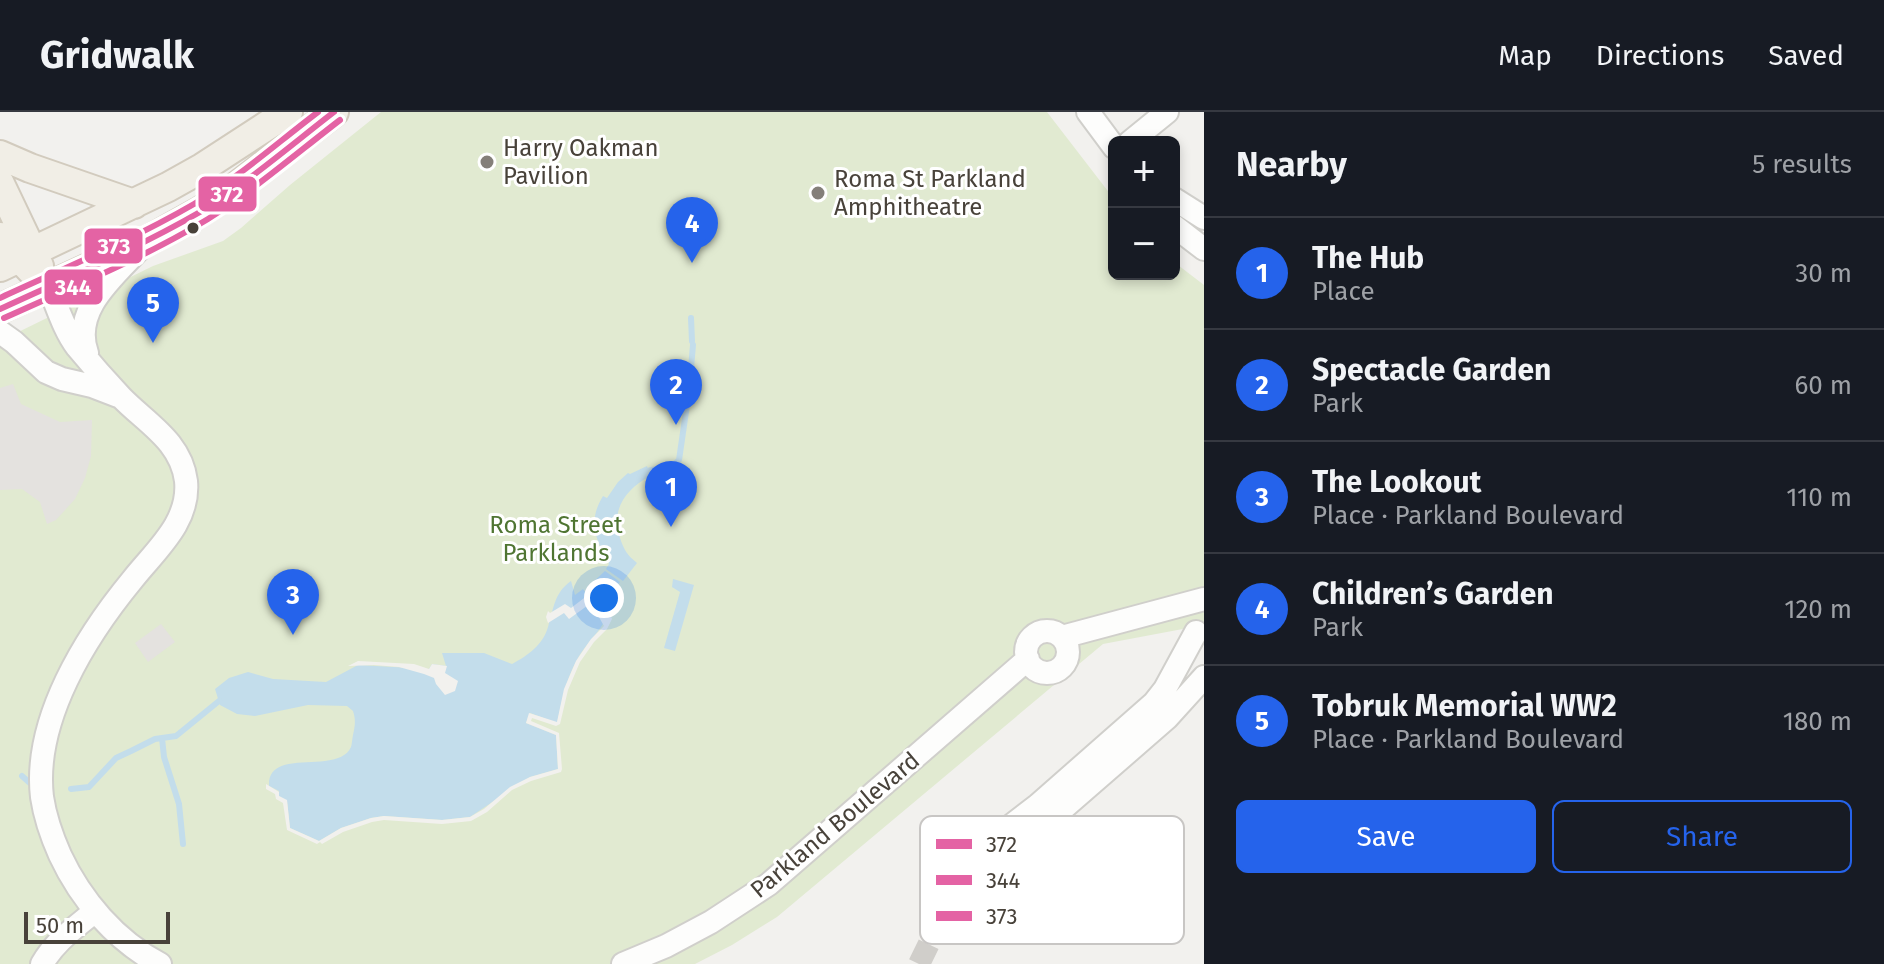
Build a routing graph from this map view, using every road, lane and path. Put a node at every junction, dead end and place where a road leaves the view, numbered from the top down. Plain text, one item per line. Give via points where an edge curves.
1 (288, 112) edge
2 (334, 112) edge
3 (1088, 112) edge
4 (1167, 112) edge
5 (1137, 136) edge
6 (1108, 139) edge
7 (0, 155) edge
8 (0, 184) edge
9 (1180, 203) edge
10 (134, 204) junction
11 (1204, 218) edge
12 (1180, 231) edge
13 (0, 237) edge
14 (149, 240) junction
15 (1204, 249) edge
16 (17, 259) edge
17 (49, 287) junction
18 (0, 309) edge
19 (0, 332) edge
20 (93, 365) junction
21 (122, 399) junction
22 (1204, 599) edge
23 (1196, 632) dead end
24 (1204, 677) edge
25 (1027, 816) edge
26 (1054, 816) edge
27 (95, 911) junction
28 (42, 964) edge
29 (160, 964) edge
30 (623, 964) edge

1 - 10 main road
2 - 14 main road via 227,194
3 - 6 street
4 - 5 street
7 - 10 main road
8 - 16 main road
9 - 11 street
10 - 16 main road
12 - 15 street
13 - 16 main road
14 - 17 main road
14 - 20 street via 86,315 83,340
16 - 17 main road
17 - 18 main road
17 - 20 street via 75,343
19 - 21 street via 46,372
20 - 21 street
21 - 27 street via 175,449 186,483 180,520 92,635 60,697 45,744 46,817 69,873
22 - 30 street, Parkland Boulevard via 1062,637 1049,631 1036,634 1027,646 1028,659 769,884 711,922
23 - 25 street via 1154,703
24 - 26 street via 1167,718
27 - 28 street via 58,941
27 - 29 street

